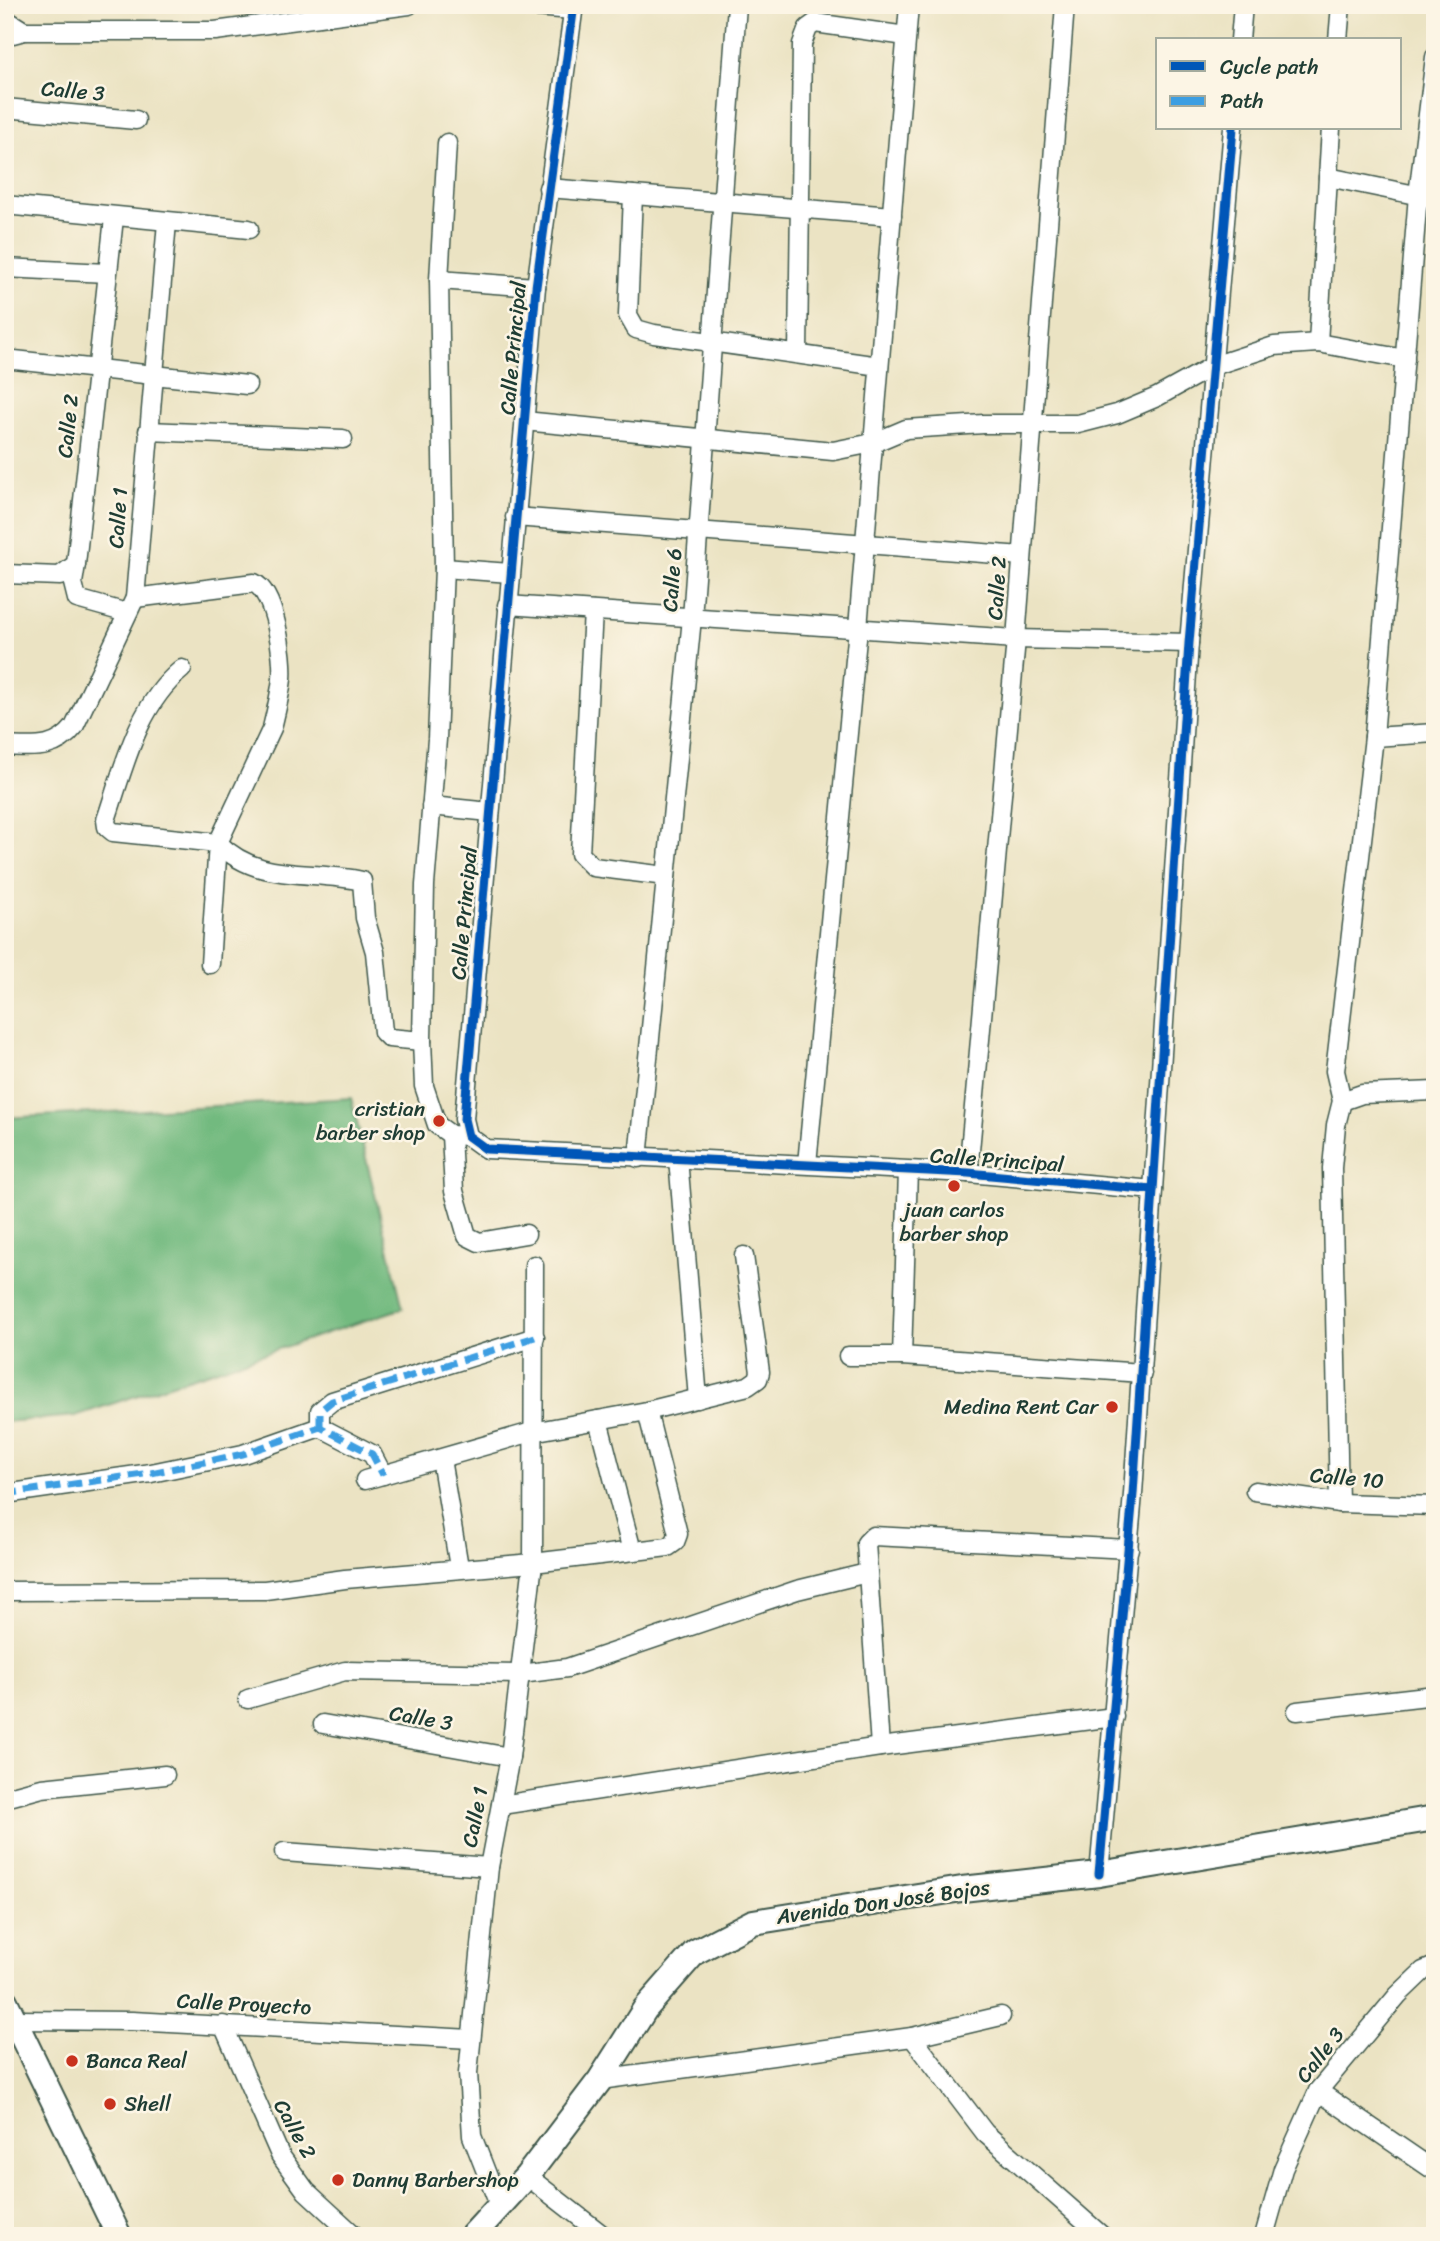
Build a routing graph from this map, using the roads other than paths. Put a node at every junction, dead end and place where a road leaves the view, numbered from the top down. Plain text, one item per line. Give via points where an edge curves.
1 (409, 5) edge
2 (511, 5) edge
3 (737, 5) edge
4 (909, 5) edge
5 (1065, 5) edge
6 (1243, 5) edge
7 (1341, 5) edge
8 (574, 8) edge
9 (5, 19) edge
10 (24, 31) junction
11 (5, 36) edge
12 (906, 36) junction
13 (1240, 38) edge
14 (1338, 38) edge
15 (1435, 57) edge
16 (1434, 79) edge
17 (5, 108) edge
18 (136, 120) dead end
19 (1233, 130) edge
20 (1331, 130) edge
21 (447, 143) dead end
22 (1328, 177) junction
23 (548, 188) junction
24 (633, 195) junction
25 (1426, 197) edge
26 (723, 203) junction
27 (5, 205) edge
28 (801, 209) junction
29 (892, 216) junction
30 (114, 218) junction
31 (167, 222) junction
32 (249, 229) dead end
33 (5, 268) edge
34 (107, 273) junction
35 (439, 280) junction
36 (536, 287) junction
37 (712, 342) junction
38 (1318, 343) junction
39 (798, 354) junction
40 (5, 359) edge
41 (1405, 359) junction
42 (879, 366) junction
43 (1213, 366) junction
44 (97, 369) junction
45 (153, 376) junction
46 (247, 386) dead end
47 (524, 421) junction
48 (1033, 424) junction
49 (148, 431) junction
50 (343, 439) dead end
51 (705, 441) junction
52 (873, 443) junction
53 (515, 517) junction
54 (698, 531) junction
55 (863, 544) junction
56 (1022, 556) junction
57 (76, 564) junction
58 (444, 568) junction
59 (510, 573) junction
60 (5, 574) edge
61 (131, 605) junction
62 (507, 605) junction
63 (593, 611) junction
64 (692, 618) junction
65 (858, 628) junction
66 (1016, 639) junction
67 (1189, 643) junction
68 (182, 668) dead end
69 (1435, 733) edge
70 (1374, 737) junction
71 (5, 746) edge
72 (431, 806) junction
73 (490, 812) junction
74 (218, 843) junction
75 (666, 876) junction
76 (210, 964) dead end
77 (422, 1041) junction
78 (1435, 1091) edge
79 (1342, 1101) junction
80 (460, 1136) junction
81 (638, 1158) junction
82 (678, 1158) junction
83 (807, 1164) junction
84 (908, 1171) junction
85 (968, 1173) junction
86 (1153, 1190) junction
87 (526, 1234) dead end
88 (744, 1256) dead end
89 (534, 1265) dead end
90 (535, 1337) junction
91 (848, 1356) dead end
92 (902, 1356) junction
93 (1142, 1373) junction
94 (698, 1399) junction
95 (647, 1411) junction
96 (598, 1420) junction
97 (320, 1427) junction
98 (532, 1432) junction
99 (441, 1459) junction
100 (383, 1475) junction
101 (365, 1480) dead end
102 (1255, 1490) dead end
103 (5, 1494) edge
104 (1339, 1503) junction
105 (1435, 1506) edge
106 (1129, 1549) junction
107 (632, 1551) junction
108 (533, 1563) junction
109 (459, 1567) junction
110 (867, 1573) junction
111 (5, 1591) edge
112 (521, 1674) junction
113 (1435, 1695) edge
114 (248, 1699) dead end
115 (1297, 1710) dead end
116 (1114, 1717) junction
117 (324, 1724) dead end
118 (880, 1748) junction
119 (510, 1757) junction
120 (165, 1775) dead end
121 (5, 1798) edge
122 (501, 1805) junction
123 (1435, 1818) edge
124 (284, 1852) dead end
125 (489, 1867) junction
126 (1099, 1874) junction
127 (1435, 1966) edge
128 (10, 2011) edge
129 (1001, 2016) dead end
130 (223, 2025) junction
131 (912, 2037) junction
132 (471, 2039) junction
133 (600, 2081) junction
134 (1318, 2091) junction
135 (1435, 2171) edge
136 (527, 2176) junction
137 (499, 2205) junction
138 (119, 2236) edge
139 (355, 2236) edge
140 (472, 2236) edge
141 (604, 2236) edge
142 (1102, 2236) edge
143 (1264, 2236) edge

1 - 10 street via 215,31
2 - 8 street
3 - 26 street, Calle 6
4 - 12 street
5 - 48 street, Calle 2
6 - 13 street
7 - 14 street
8 - 23 street, Calle Principal
9 - 10 street
10 - 11 street
12 - 28 street via 815,23 808,28 802,44
12 - 29 street
15 - 16 street
16 - 25 street
17 - 18 street, Calle 3
19 - 43 street
20 - 22 street
21 - 35 street
22 - 25 street
22 - 38 street
23 - 24 street
23 - 36 street, Calle Principal
24 - 26 street
24 - 37 street via 631,323 653,334
25 - 41 street
26 - 28 street
26 - 37 street, Calle 6
27 - 30 street
28 - 29 street
28 - 39 street
29 - 42 street
30 - 31 street
30 - 34 street, Calle 2
31 - 32 street
31 - 45 street, Calle 1
33 - 34 street
34 - 44 street, Calle 2
35 - 36 street
35 - 58 street
36 - 47 street, Calle Principal
37 - 39 street
37 - 51 street, Calle 6
38 - 41 street
38 - 43 street via 1275,346
39 - 42 street
40 - 44 street
41 - 70 street
42 - 52 street
43 - 48 street via 1117,414 1078,424
43 - 67 street
44 - 45 street
44 - 57 street, Calle 2
45 - 46 street
45 - 49 street, Calle 1
47 - 51 street
47 - 53 street, Calle Principal
48 - 52 street via 906,429
48 - 56 street, Calle 2
49 - 50 street
49 - 61 street, Calle 1
51 - 52 street via 833,451
51 - 54 street, Calle 6
52 - 55 street
53 - 54 street
53 - 59 street, Calle Principal
54 - 55 street
54 - 64 street, Calle 6
55 - 56 street
55 - 65 street
56 - 66 street, Calle 2
57 - 60 street via 60,576
57 - 61 street, Calle 2 via 73,583 77,599
58 - 59 street
58 - 72 street
59 - 62 street, Calle Principal
61 - 71 street, Calle 1 via 74,727 64,739 49,747
61 - 74 street via 254,583 269,598 283,660 276,711
62 - 63 street
62 - 73 street, Calle Principal
63 - 64 street
63 - 75 street via 580,854 593,867
64 - 65 street
64 - 75 street, Calle 6
65 - 66 street
65 - 83 street
66 - 67 street
66 - 85 street, Calle 2
67 - 86 street
68 - 74 street via 135,732 107,827 113,832
69 - 70 street
70 - 79 street via 1335,1071
72 - 73 street
72 - 77 street
73 - 80 street, Calle Principal
74 - 76 street
74 - 77 street via 231,856 254,867 362,881 383,1032 389,1038
75 - 81 street, Calle 6
77 - 80 street via 429,1105 437,1125
78 - 79 street via 1362,1094
79 - 104 street via 1332,1168
80 - 81 street, Calle Principal via 486,1149
80 - 87 street via 454,1191 467,1236 479,1242
81 - 82 street, Calle Principal
82 - 83 street, Calle Principal
82 - 94 street
83 - 84 street, Calle Principal
84 - 85 street, Calle Principal
84 - 92 street
85 - 86 street, Calle Principal
86 - 93 street
88 - 94 street via 758,1379
89 - 90 street, Calle 1
90 - 97 street via 332,1401 320,1411
90 - 98 street, Calle 1
91 - 92 street
92 - 93 street
93 - 106 street
94 - 95 street
95 - 96 street
95 - 107 street via 678,1534 668,1547
96 - 98 street
96 - 107 street
97 - 100 street via 372,1454
97 - 103 street via 243,1454
98 - 99 street
98 - 108 street, Calle 1
99 - 100 street
99 - 109 street
100 - 101 street
102 - 104 street, Calle 10
104 - 105 street, Calle 10
106 - 110 street via 873,1536 866,1544
106 - 116 street
107 - 108 street
108 - 109 street
108 - 112 street, Calle 1
109 - 111 street via 265,1590
110 - 112 street via 797,1590 567,1668
110 - 118 street
112 - 114 street via 345,1671
112 - 119 street, Calle 1
113 - 115 street
116 - 118 street
116 - 126 street
117 - 119 street, Calle 3
118 - 122 street
119 - 122 street, Calle 1
120 - 121 street via 42,1788
122 - 125 street, Calle 1
123 - 126 street, Avenida Don José Bojos
124 - 125 street
125 - 132 street, Calle 1
126 - 133 street, Avenida Don José Bojos via 826,1908 752,1922 695,1952 645,2009
127 - 134 street, Calle 3 via 1398,1995
128 - 130 street, Calle Proyecto
128 - 138 street
129 - 131 street
130 - 132 street, Calle Proyecto
130 - 139 street, Calle 2 via 281,2155 306,2191
131 - 133 street
131 - 142 street via 985,2133
132 - 137 street, Calle 1 via 468,2103 472,2136
133 - 136 street, Avenida Don José Bojos
134 - 135 street
134 - 143 street, Calle 3 via 1283,2169
136 - 137 street, Avenida Don José Bojos
136 - 141 street
137 - 140 street, Avenida Don José Bojos

